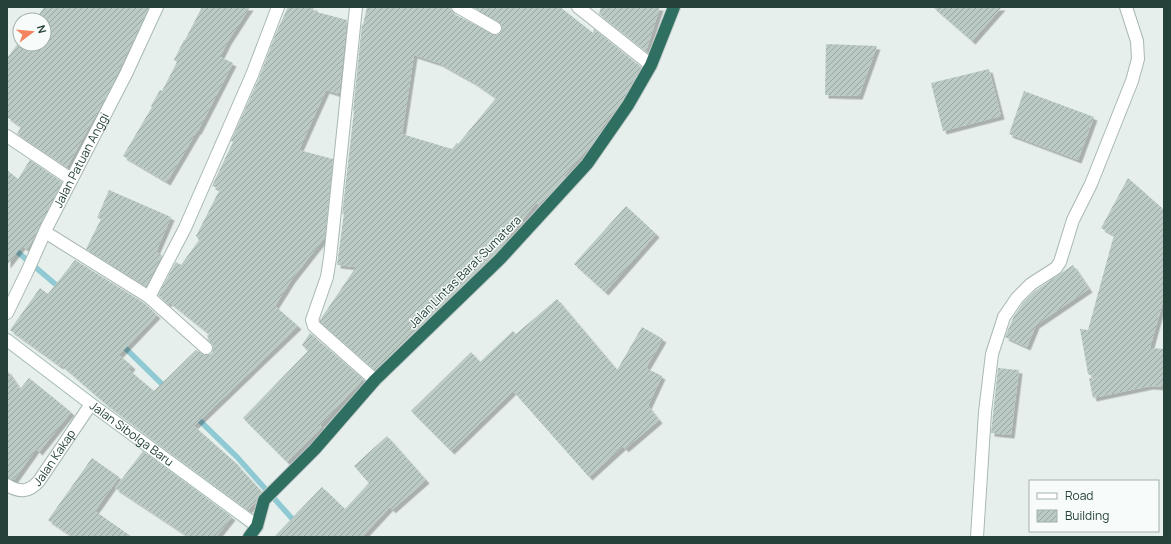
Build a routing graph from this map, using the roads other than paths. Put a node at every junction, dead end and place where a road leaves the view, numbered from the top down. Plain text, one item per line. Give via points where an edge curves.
1 (157, 7) edge
2 (278, 7) edge
3 (356, 7) edge
4 (458, 7) edge
5 (578, 7) edge
6 (674, 7) edge
7 (1126, 7) edge
8 (495, 28) dead end
9 (651, 65) junction
10 (7, 136) edge
11 (72, 178) junction
12 (44, 232) junction
13 (149, 297) junction
14 (7, 313) edge
15 (7, 340) edge
16 (206, 348) dead end
17 (375, 380) junction
18 (91, 404) junction
19 (7, 485) edge
20 (257, 526) junction
21 (249, 537) edge
22 (977, 537) edge

1 - 11 street, Jalan Patuan Anggi via 126,74
2 - 13 street via 252,75 185,228
3 - 17 street via 330,258 327,277 312,320 314,326
4 - 8 street
5 - 9 street
6 - 9 highway, Jalan Lintas Barat Sumatera
7 - 22 street via 1137,41 1138,59 1132,81 1091,184 1073,220 1060,262 1056,268 1031,284 1017,298 1004,317 992,354 985,412
9 - 17 highway, Jalan Lintas Barat Sumatera via 628,105 587,164 500,259
10 - 11 street
11 - 12 street, Jalan Patuan Anggi
12 - 13 street
12 - 14 street, Jalan Patuan Anggi
13 - 16 street
15 - 18 street, Jalan Sibolga Baru
17 - 20 highway, Jalan Lintas Barat Sumatera via 315,449 264,500
18 - 19 street, Jalan Kakap via 34,486 19,491
18 - 20 street, Jalan Sibolga Baru
20 - 21 highway, Jalan Lintas Barat Sumatera

